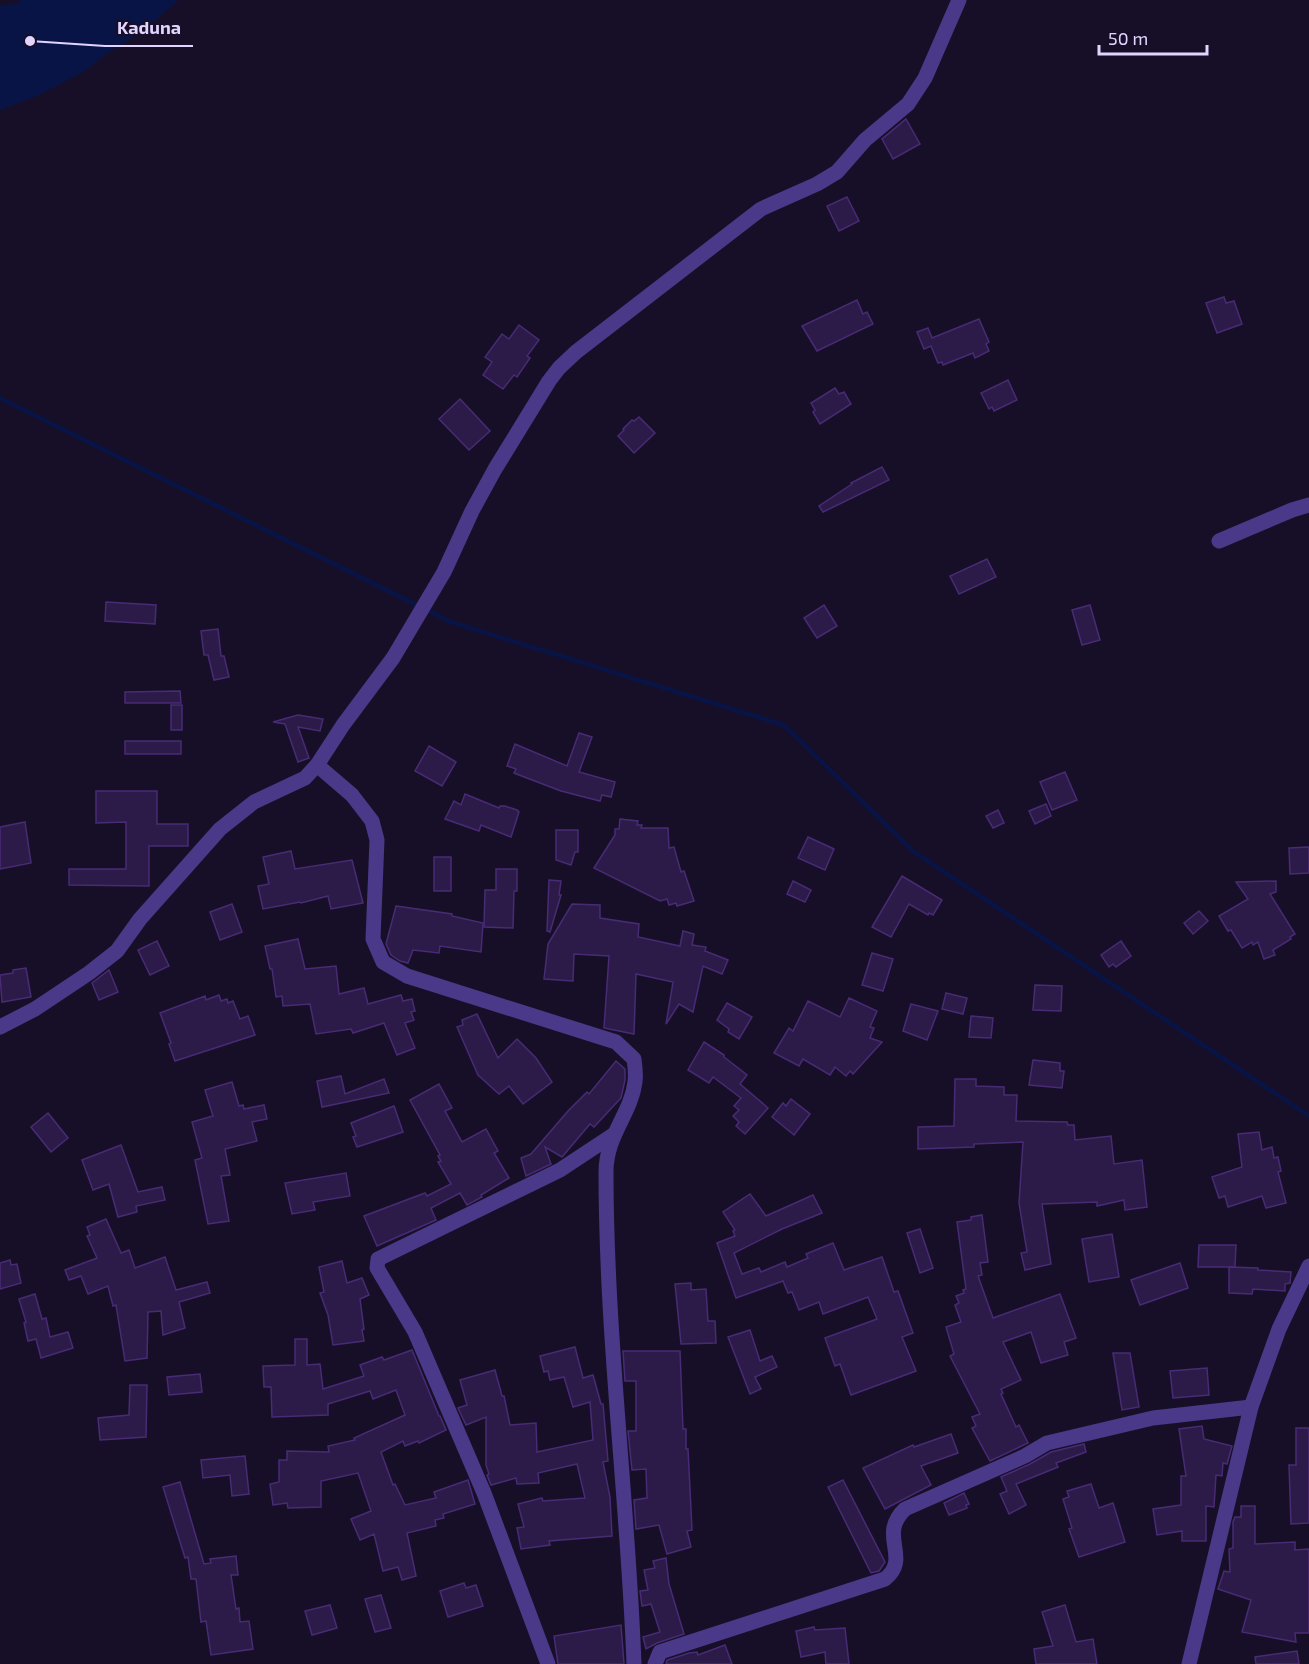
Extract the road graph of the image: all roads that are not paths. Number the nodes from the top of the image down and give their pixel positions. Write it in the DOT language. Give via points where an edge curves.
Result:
graph roads {
  1 [pos="959,0"];
  2 [pos="1309,506"];
  3 [pos="1219,541"];
  4 [pos="317,765"];
  5 [pos="0,1027"];
  6 [pos="613,1135"];
  7 [pos="1309,1266"];
  8 [pos="1251,1407"];
  9 [pos="548,1664"];
  10 [pos="634,1664"];
  11 [pos="655,1664"];
  12 [pos="1189,1664"];
  1 -- 4 [label="street" via="925,78 908,104 865,140 837,172 761,209 559,368 495,469 444,572 393,658"];
  2 -- 3 [label="street"];
  4 -- 5 [label="street" via="305,778 255,802 220,829 140,919 117,951 35,1009"];
  4 -- 6 [label="street" via="352,795 372,821 377,840 374,939 383,962 407,976 616,1042 634,1059 636,1082"];
  6 -- 9 [label="street" via="560,1170 378,1259 377,1268 415,1332 484,1492"];
  6 -- 10 [label="street" via="606,1170 613,1366"];
  7 -- 8 [label="street" via="1279,1329"];
  8 -- 11 [label="street" via="1153,1418 1047,1443 905,1509 892,1527 896,1561 885,1579 660,1652"];
  8 -- 12 [label="street"];
}
